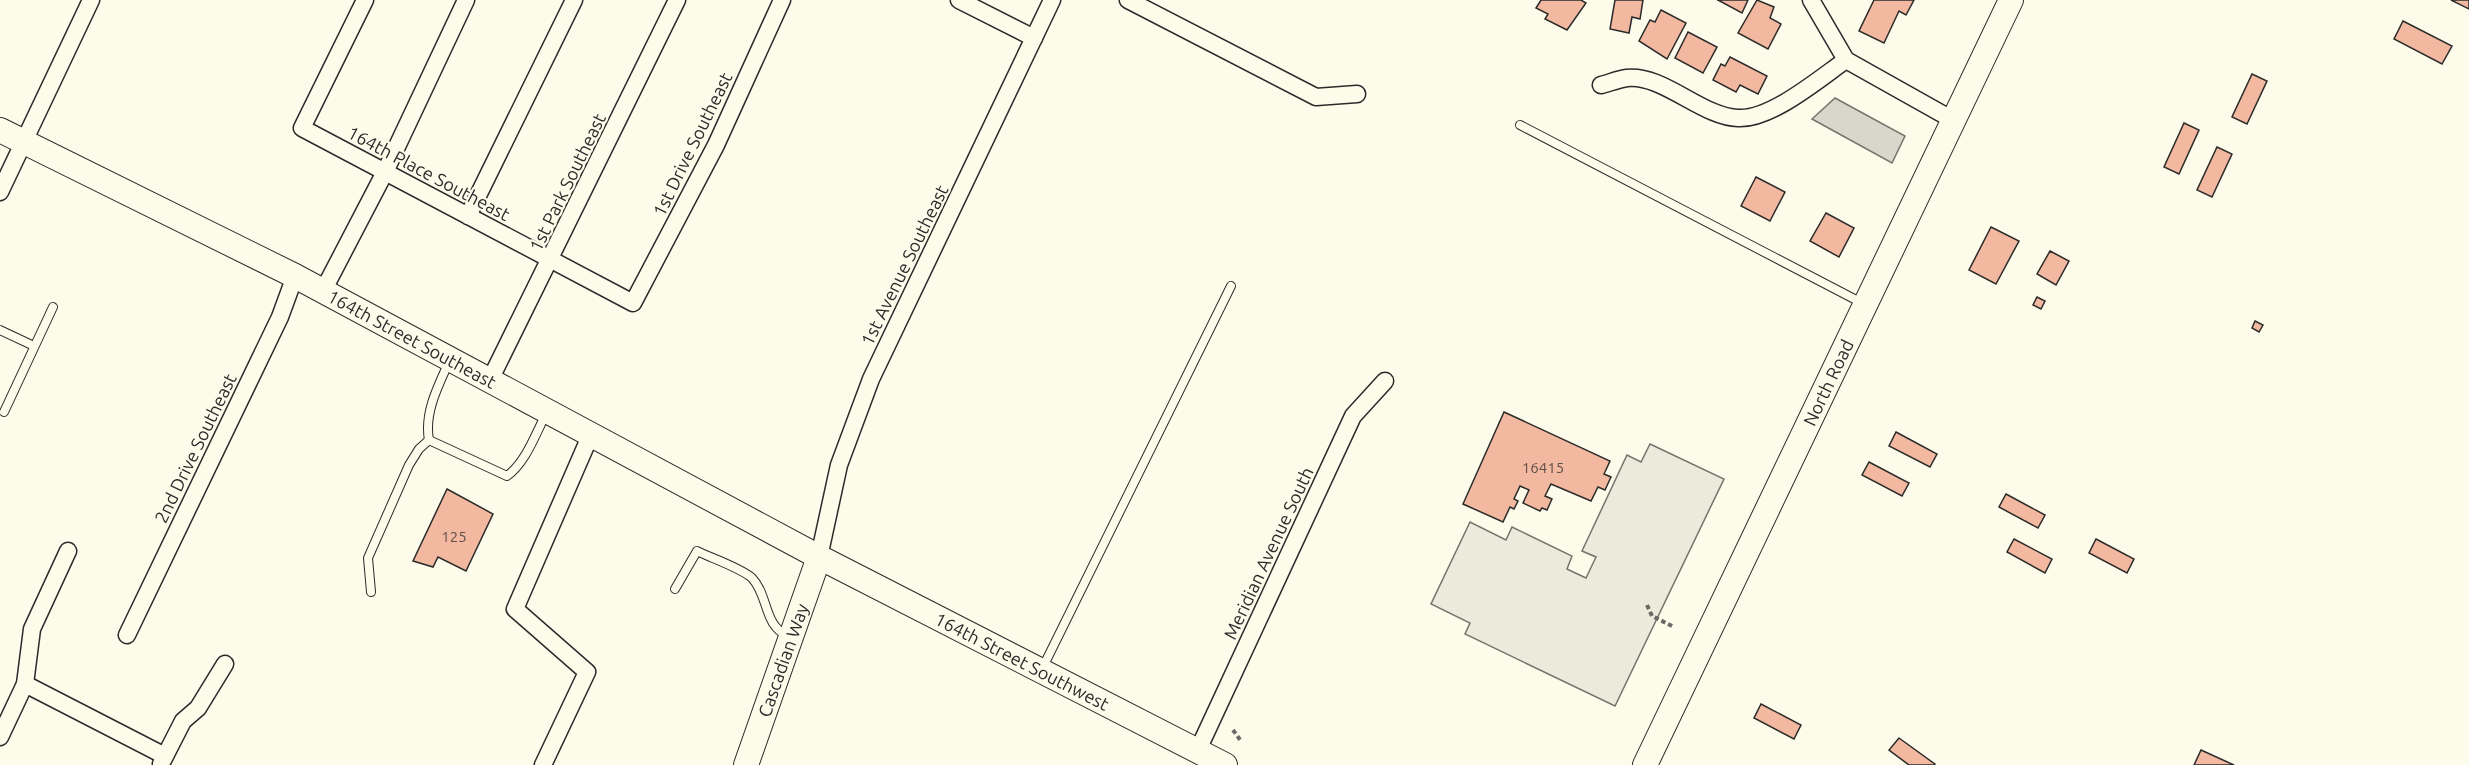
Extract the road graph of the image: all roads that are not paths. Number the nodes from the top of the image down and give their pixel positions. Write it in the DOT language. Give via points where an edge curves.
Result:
graph roads {
  1 [pos="91,0"];
  2 [pos="365,0"];
  3 [pos="466,0"];
  4 [pos="574,0"];
  5 [pos="676,0"];
  6 [pos="782,0"];
  7 [pos="959,0"];
  8 [pos="1053,0"];
  9 [pos="1128,0"];
  10 [pos="1811,0"];
  11 [pos="2011,0"];
  12 [pos="1034,38"];
  13 [pos="1846,60"];
  14 [pos="1601,86"];
  15 [pos="1357,94"];
  16 [pos="1953,120"];
  17 [pos="1520,125"];
  18 [pos="0,130"];
  19 [pos="25,141"];
  20 [pos="385,172"];
  21 [pos="0,192"];
  22 [pos="468,216"];
  23 [pos="550,260"];
  24 [pos="295,276"];
  25 [pos="1231,286"];
  26 [pos="322,291"];
  27 [pos="633,303"];
  28 [pos="1865,304"];
  29 [pos="53,307"];
  30 [pos="0,330"];
  31 [pos="34,346"];
  32 [pos="451,359"];
  33 [pos="490,380"];
  34 [pos="1384,381"];
  35 [pos="548,410"];
  36 [pos="4,412"];
  37 [pos="591,434"];
  38 [pos="429,440"];
  39 [pos="68,551"];
  40 [pos="819,557"];
  41 [pos="675,589"];
  42 [pos="371,592"];
  43 [pos="127,635"];
  44 [pos="791,637"];
  45 [pos="225,664"];
  46 [pos="1042,670"];
  47 [pos="25,684"];
  48 [pos="0,737"];
  49 [pos="1198,750"];
  50 [pos="163,761"];
  51 [pos="543,765"];
  52 [pos="746,765"];
  53 [pos="1225,765"];
  54 [pos="1645,765"];
  1 -- 19 [label="street"];
  2 -- 20 [label="street, 164th Place Southeast" via="302,128"];
  3 -- 20 [label="street"];
  4 -- 22 [label="street"];
  5 -- 23 [label="street, 1st Park Southeast"];
  6 -- 27 [label="street, 1st Drive Southeast" via="716,146"];
  7 -- 12 [label="street"];
  8 -- 12 [label="street, 1st Avenue Southeast"];
  9 -- 15 [label="street" via="1316,97"];
  10 -- 13 [label="street"];
  11 -- 16 [label="main road, North Road"];
  12 -- 40 [label="street, 1st Avenue Southeast" via="871,379 840,465"];
  13 -- 14 [label="street" via="1791,98 1759,115 1739,118 1721,115 1651,82 1628,77"];
  13 -- 16 [label="street"];
  16 -- 28 [label="main road, North Road"];
  17 -- 28 [label="lane"];
  18 -- 19 [label="main road, 164th Street Southeast"];
  19 -- 21 [label="street"];
  19 -- 24 [label="main road, 164th Street Southeast"];
  20 -- 22 [label="street, 164th Place Southeast"];
  20 -- 26 [label="street"];
  22 -- 23 [label="street, 164th Place Southeast"];
  23 -- 27 [label="street, 164th Place Southeast"];
  23 -- 33 [label="street, 1st Park Southeast"];
  24 -- 26 [label="main road, 164th Street Southeast"];
  24 -- 43 [label="street, 2nd Drive Southeast" via="280,317"];
  25 -- 46 [label="lane"];
  26 -- 32 [label="main road, 164th Street Southeast"];
  28 -- 54 [label="main road, North Road"];
  29 -- 31 [label="lane"];
  30 -- 31 [label="lane"];
  31 -- 36 [label="lane"];
  32 -- 33 [label="main road, 164th Street Southeast"];
  32 -- 38 [label="lane" via="433,396"];
  33 -- 35 [label="main road, 164th Street Southeast"];
  34 -- 49 [label="street, Meridian Avenue South" via="1353,416"];
  35 -- 37 [label="main road, 164th Street Southeast"];
  35 -- 38 [label="lane" via="530,446 507,476"];
  37 -- 40 [label="main road, 164th Street Southeast"];
  37 -- 51 [label="street" via="515,609 587,672"];
  38 -- 42 [label="lane" via="409,465 368,558"];
  39 -- 47 [label="street" via="32,629"];
  40 -- 44 [label="main road, Cascadian Way"];
  40 -- 46 [label="main road, 164th Street Southwest"];
  41 -- 44 [label="lane" via="697,551 751,577 761,592 769,618 780,632"];
  44 -- 52 [label="main road, Cascadian Way"];
  45 -- 50 [label="street" via="198,708 183,721"];
  46 -- 49 [label="main road, 164th Street Southwest"];
  47 -- 48 [label="street"];
  47 -- 50 [label="street"];
  49 -- 53 [label="main road, 164th Street Southwest"];
}
